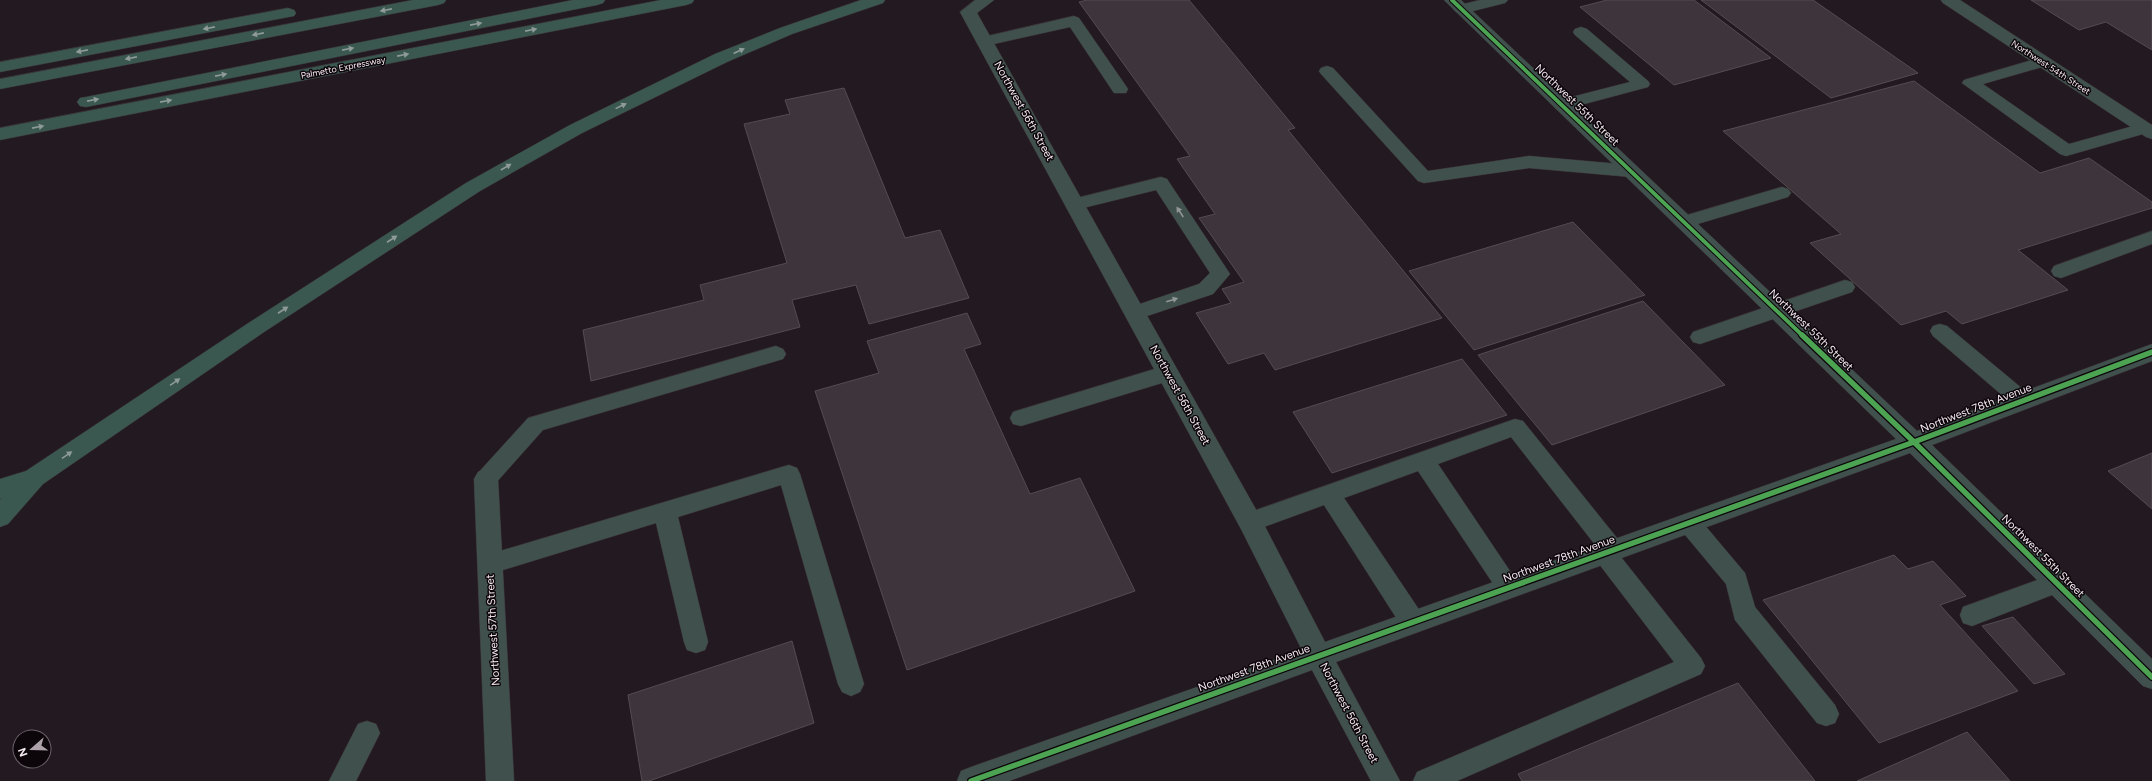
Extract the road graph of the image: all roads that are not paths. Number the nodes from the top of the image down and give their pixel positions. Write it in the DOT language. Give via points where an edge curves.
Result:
graph roads {
  1 [pos="358,0"];
  2 [pos="438,0"];
  3 [pos="597,0"];
  4 [pos="686,0"];
  5 [pos="877,0"];
  6 [pos="1500,0"];
  7 [pos="1949,0"];
  8 [pos="1457,4"];
  9 [pos="977,6"];
  10 [pos="1582,32"];
  11 [pos="985,40"];
  12 [pos="2043,62"];
  13 [pos="0,66"];
  14 [pos="1327,71"];
  15 [pos="0,84"];
  16 [pos="1120,89"];
  17 [pos="1562,105"];
  18 [pos="0,118"];
  19 [pos="2148,131"];
  20 [pos="0,134"];
  21 [pos="1631,171"];
  22 [pos="1782,193"];
  23 [pos="1075,204"];
  24 [pos="1684,222"];
  25 [pos="2152,237"];
  26 [pos="2060,272"];
  27 [pos="1845,287"];
  28 [pos="1775,310"];
  29 [pos="1135,313"];
  30 [pos="1940,331"];
  31 [pos="1700,337"];
  32 [pos="2152,352"];
  33 [pos="776,354"];
  34 [pos="1168,373"];
  35 [pos="2023,401"];
  36 [pos="1021,418"];
  37 [pos="1914,442"];
  38 [pos="1423,460"];
  39 [pos="35,477"];
  40 [pos="486,479"];
  41 [pos="0,489"];
  42 [pos="1329,494"];
  43 [pos="665,512"];
  44 [pos="0,517"];
  45 [pos="1250,522"];
  46 [pos="1689,523"];
  47 [pos="1608,552"];
  48 [pos="490,564"];
  49 [pos="2057,583"];
  50 [pos="1508,587"];
  51 [pos="1972,615"];
  52 [pos="1413,622"];
  53 [pos="696,642"];
  54 [pos="1318,655"];
  55 [pos="2152,677"];
  56 [pos="851,684"];
  57 [pos="1826,714"];
  58 [pos="367,733"];
  59 [pos="342,781"];
  60 [pos="500,781"];
  61 [pos="971,781"];
  62 [pos="1386,781"];
  63 [pos="1426,781"];
  1 -- 13 [label="highway, one-way"];
  2 -- 15 [label="highway, one-way"];
  18 -- 3 [label="highway, one-way"];
  20 -- 4 [label="highway, Palmetto Expressway, one-way"];
  39 -- 5 [label="highway, one-way" via="384,244 545,145 727,56 786,31"];
  6 -- 8 [label="lane"];
  7 -- 12 [label="street, Northwest 54th Street"];
  8 -- 17 [label="street, Northwest 55th Street"];
  9 -- 11 [label="street, Northwest 56th Street"];
  10 -- 17 [label="lane" via="1642,84"];
  11 -- 16 [label="lane" via="1074,21"];
  11 -- 23 [label="street, Northwest 56th Street"];
  12 -- 19 [label="street, Northwest 54th Street"];
  12 -- 19 [label="lane" via="1970,83 2066,150"];
  14 -- 21 [label="lane" via="1424,177 1528,162"];
  17 -- 21 [label="street, Northwest 55th Street"];
  21 -- 24 [label="street, Northwest 55th Street"];
  22 -- 24 [label="lane"];
  23 -- 29 [label="street, Northwest 56th Street"];
  29 -- 23 [label="lane, one-way" via="1206,289 1220,274 1161,183"];
  24 -- 28 [label="street, Northwest 55th Street"];
  25 -- 26 [label="lane"];
  27 -- 28 [label="lane"];
  28 -- 31 [label="lane"];
  28 -- 37 [label="street, Northwest 55th Street"];
  29 -- 34 [label="street, Northwest 56th Street"];
  30 -- 35 [label="lane"];
  32 -- 35 [label="street, Northwest 78th Avenue"];
  33 -- 40 [label="lane" via="536,424"];
  34 -- 36 [label="lane"];
  34 -- 45 [label="street, Northwest 56th Street"];
  35 -- 37 [label="street, Northwest 78th Avenue"];
  37 -- 46 [label="street, Northwest 78th Avenue"];
  37 -- 49 [label="street, Northwest 55th Street"];
  38 -- 42 [label="lane"];
  38 -- 47 [label="lane" via="1515,427"];
  38 -- 50 [label="lane"];
  39 -- 41 [label="highway"];
  39 -- 44 [label="highway"];
  40 -- 48 [label="street, Northwest 57th Street"];
  42 -- 45 [label="lane"];
  42 -- 52 [label="lane"];
  43 -- 48 [label="lane"];
  43 -- 53 [label="lane"];
  43 -- 56 [label="lane" via="789,474"];
  45 -- 54 [label="street, Northwest 56th Street"];
  46 -- 47 [label="street, Northwest 78th Avenue"];
  46 -- 57 [label="lane" via="1737,580 1744,612"];
  47 -- 50 [label="street, Northwest 78th Avenue"];
  47 -- 63 [label="lane" via="1692,666"];
  48 -- 60 [label="street, Northwest 57th Street"];
  49 -- 51 [label="lane"];
  49 -- 55 [label="street, Northwest 55th Street"];
  50 -- 52 [label="street, Northwest 78th Avenue"];
  52 -- 54 [label="street, Northwest 78th Avenue"];
  54 -- 61 [label="street, Northwest 78th Avenue"];
  54 -- 62 [label="street, Northwest 56th Street"];
  58 -- 59 [label="lane"];
}
